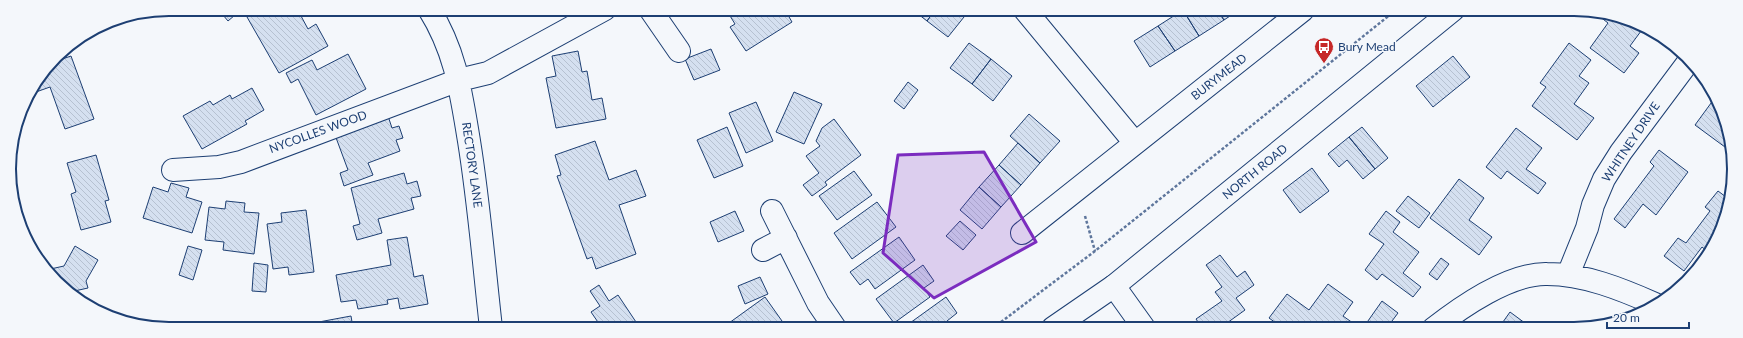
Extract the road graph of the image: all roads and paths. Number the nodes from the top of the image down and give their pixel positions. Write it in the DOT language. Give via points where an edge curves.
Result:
graph roads {
  1 [pos="433,16"];
  2 [pos="592,16"];
  3 [pos="654,16"];
  4 [pos="1030,16"];
  5 [pos="1295,16"];
  6 [pos="1389,16"];
  7 [pos="1446,16"];
  8 [pos="679,51"];
  9 [pos="1686,65"];
  10 [pos="459,80"];
  11 [pos="1135,143"];
  12 [pos="174,170"];
  13 [pos="1077,189"];
  14 [pos="772,211"];
  15 [pos="1022,233"];
  16 [pos="786,238"];
  17 [pos="763,250"];
  18 [pos="1095,251"];
  19 [pos="1568,275"];
  20 [pos="1114,286"];
  21 [pos="1650,302"];
  22 [pos="490,322"];
  23 [pos="831,322"];
  24 [pos="1001,322"];
  25 [pos="1062,322"];
  26 [pos="1140,322"];
  27 [pos="1442,322"];
  1 -- 10 [label="street, RECTORY LANE" via="443,34"];
  2 -- 10 [label="street, NYCOLLES WOOD" via="488,73"];
  3 -- 8 [label="street"];
  4 -- 11 [label="street"];
  5 -- 11 [label="street, BURYMEAD"];
  6 -- 18 [label="path"];
  7 -- 20 [label="street, NORTH ROAD"];
  9 -- 19 [label="street, WHITNEY DRIVE" via="1604,179"];
  10 -- 12 [label="street, NYCOLLES WOOD" via="241,162 219,167"];
  10 -- 22 [label="street, RECTORY LANE" via="474,168"];
  11 -- 13 [label="street, BURYMEAD"];
  13 -- 15 [label="street, BURYMEAD"];
  13 -- 18 [label="path"];
  14 -- 16 [label="street"];
  16 -- 17 [label="street"];
  16 -- 23 [label="street" via="818,303"];
  18 -- 24 [label="path"];
  19 -- 21 [label="street" via="1619,289"];
  19 -- 27 [label="street" via="1545,274 1520,279 1474,300"];
  20 -- 25 [label="street, NORTH ROAD"];
  20 -- 26 [label="street"];
}
